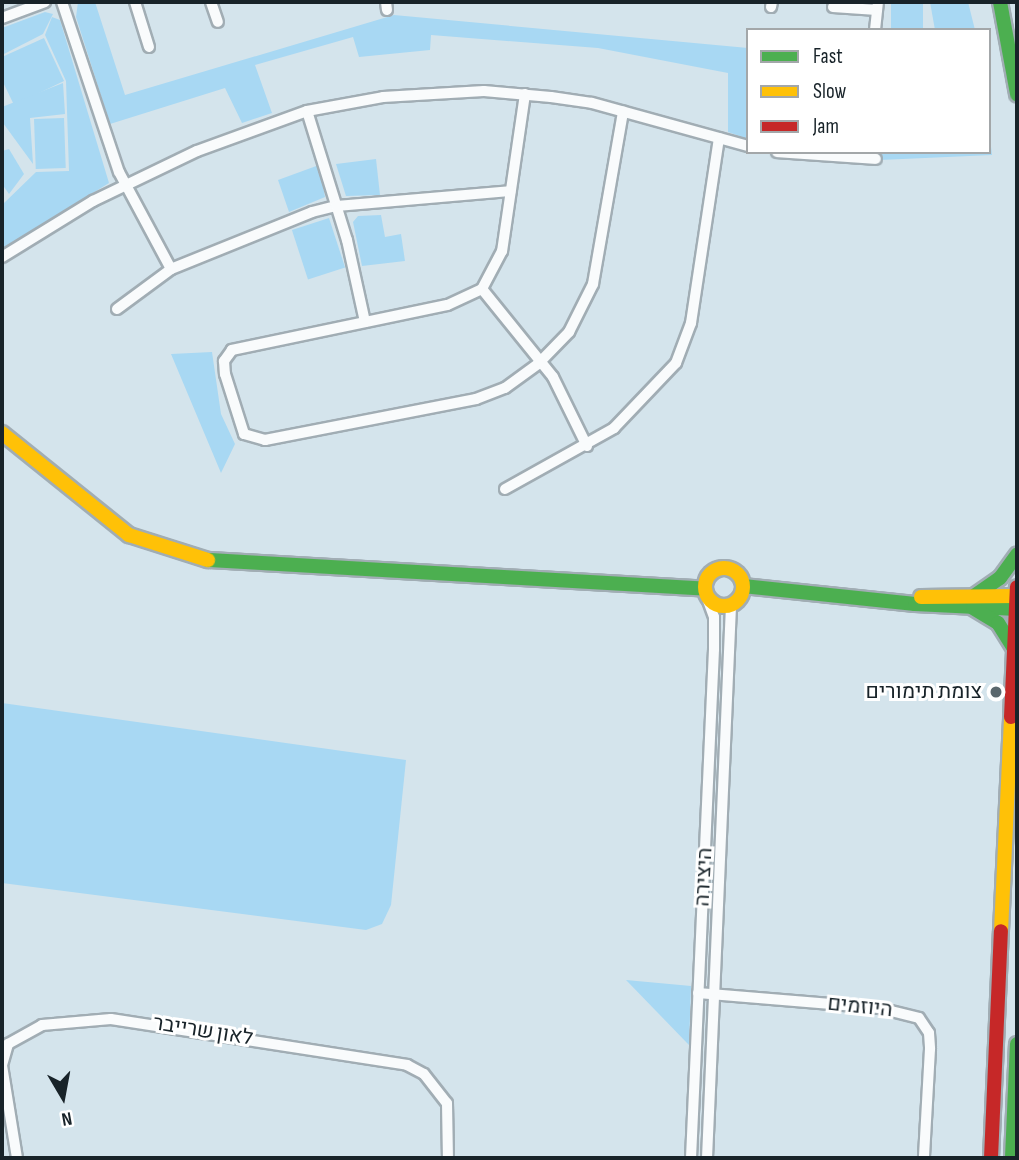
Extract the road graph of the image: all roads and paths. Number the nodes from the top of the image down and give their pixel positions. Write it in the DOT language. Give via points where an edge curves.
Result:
graph roads {
  1 [pos="45,2"];
  2 [pos="62,2"];
  3 [pos="135,2"];
  4 [pos="212,2"];
  5 [pos="1000,2"];
  6 [pos="877,6"];
  7 [pos="834,7"];
  8 [pos="2,18"];
  9 [pos="218,22"];
  10 [pos="875,28"];
  11 [pos="149,47"];
  12 [pos="525,94"];
  13 [pos="1017,94"];
  14 [pos="307,111"];
  15 [pos="623,111"];
  16 [pos="719,138"];
  17 [pos="746,145"];
  18 [pos="814,154"];
  19 [pos="869,157"];
  20 [pos="125,185"];
  21 [pos="510,191"];
  22 [pos="336,206"];
  23 [pos="2,257"];
  24 [pos="170,269"];
  25 [pos="482,289"];
  26 [pos="117,309"];
  27 [pos="365,322"];
  28 [pos="540,361"];
  29 [pos="2,433"];
  30 [pos="587,446"];
  31 [pos="505,489"];
  32 [pos="1017,555"];
  33 [pos="743,586"];
  34 [pos="1017,587"];
  35 [pos="706,588"];
  36 [pos="973,602"];
  37 [pos="1017,602"];
  38 [pos="731,606"];
  39 [pos="1014,654"];
  40 [pos="698,993"];
  41 [pos="715,995"];
  42 [pos="1017,1044"];
  43 [pos="17,1158"];
  44 [pos="449,1158"];
  45 [pos="691,1158"];
  46 [pos="707,1158"];
  47 [pos="924,1158"];
  48 [pos="991,1158"];
  49 [pos="1012,1158"];
  1 -- 8 [label="street"];
  2 -- 20 [label="street"];
  3 -- 11 [label="street"];
  4 -- 9 [label="street"];
  5 -- 13 [label="main road"];
  6 -- 7 [label="street"];
  6 -- 10 [label="street"];
  12 -- 14 [label="street" via="407,95"];
  12 -- 15 [label="street"];
  12 -- 21 [label="street"];
  14 -- 20 [label="street" via="197,151"];
  14 -- 22 [label="street"];
  15 -- 16 [label="street"];
  15 -- 28 [label="street" via="593,284 574,325"];
  16 -- 17 [label="street"];
  16 -- 30 [label="street" via="683,349 630,414"];
  18 -- 19 [label="street"];
  20 -- 23 [label="street"];
  20 -- 24 [label="street"];
  21 -- 22 [label="street"];
  21 -- 25 [label="street" via="502,251"];
  22 -- 24 [label="street"];
  22 -- 27 [label="street"];
  24 -- 26 [label="street"];
  25 -- 27 [label="street" via="447,305"];
  25 -- 28 [label="street"];
  27 -- 28 [label="street" via="226,354 227,386 244,434 265,440 476,399 505,388"];
  28 -- 30 [label="street"];
  29 -- 35 [label="main road" via="129,535 213,562"];
  30 -- 31 [label="street"];
  32 -- 36 [label="main road"];
  33 -- 35 [label="main road" via="738,574 728,568 716,570"];
  33 -- 36 [label="main road"];
  33 -- 38 [label="main road" via="740,598"];
  34 -- 37 [label="main road"];
  35 -- 38 [label="main road" via="718,606"];
  35 -- 40 [label="street, היצירה" via="714,617 714,649"];
  36 -- 37 [label="main road"];
  36 -- 39 [label="main road" via="1002,627"];
  37 -- 39 [label="main road"];
  38 -- 41 [label="street, היצירה"];
  39 -- 48 [label="main road"];
  40 -- 41 [label="street, היוזמים"];
  40 -- 45 [label="street, היצירה"];
  41 -- 46 [label="street, היצירה"];
  41 -- 47 [label="street, היוזמים" via="879,1008 919,1018 929,1033 930,1049"];
  42 -- 49 [label="main road"];
  43 -- 44 [label="street, לאון שרייבר" via="2,1065 8,1044 42,1025 111,1018 407,1065 424,1074 447,1103"];
}
